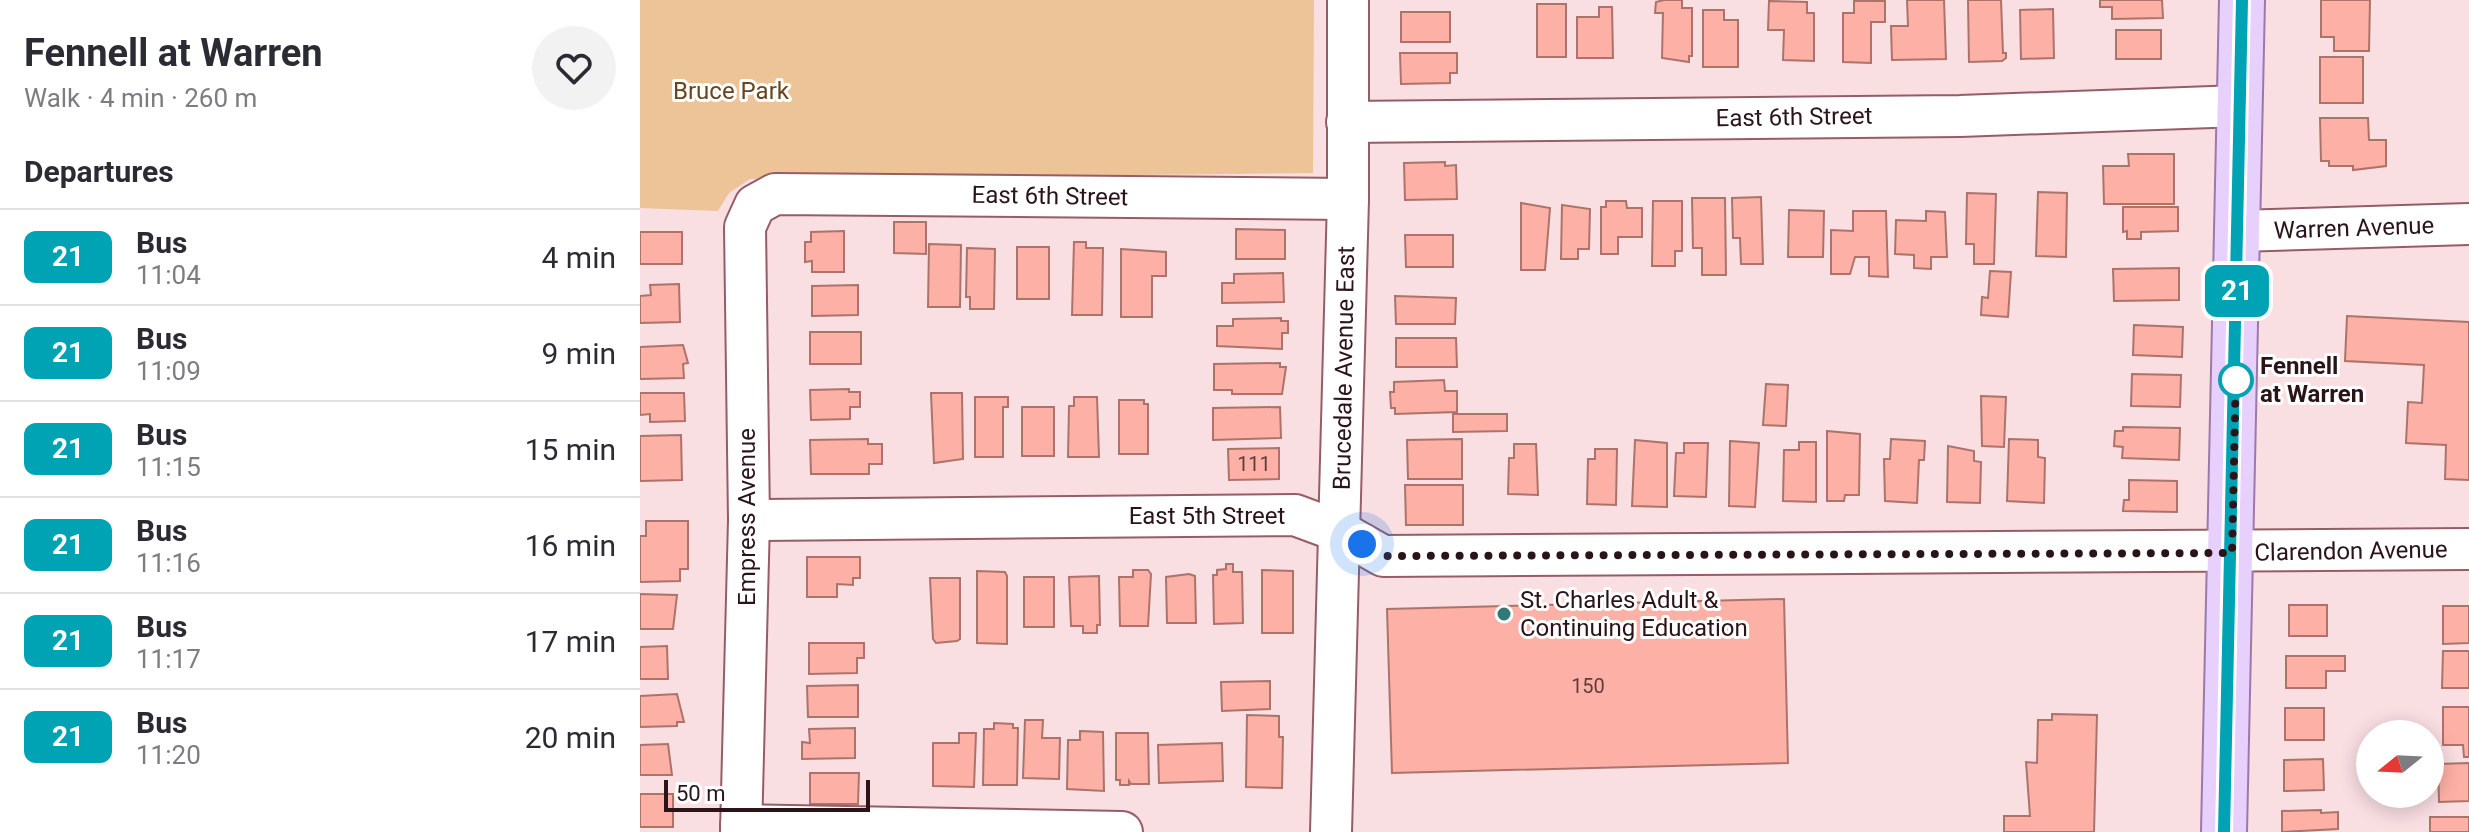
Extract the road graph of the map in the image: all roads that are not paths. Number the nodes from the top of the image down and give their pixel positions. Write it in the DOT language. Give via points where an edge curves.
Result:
graph roads {
  1 [pos="1348,0"];
  2 [pos="2242,0"];
  3 [pos="2240,106"];
  4 [pos="1347,122"];
  5 [pos="1348,199"];
  6 [pos="755,205"];
  7 [pos="2469,224"];
  8 [pos="2238,231"];
  9 [pos="749,520"];
  10 [pos="1341,532"];
  11 [pos="2469,549"];
  12 [pos="2232,553"];
  13 [pos="741,828"];
  14 [pos="1122,832"];
  15 [pos="1331,832"];
  16 [pos="2224,832"];
  1 -- 4 [label="street, Brucedale Avenue East"];
  2 -- 3 [label="main road"];
  3 -- 4 [label="street, East 6th Street" via="1960,116"];
  3 -- 8 [label="main road"];
  4 -- 5 [label="street, Brucedale Avenue East"];
  5 -- 6 [label="street, East 6th Street" via="775,194"];
  5 -- 10 [label="street, Brucedale Avenue East"];
  6 -- 9 [label="street, Empress Avenue" via="745,227"];
  7 -- 8 [label="street, Warren Avenue"];
  8 -- 12 [label="main road"];
  9 -- 10 [label="street, East 5th Street" via="1295,515"];
  9 -- 13 [label="street, Empress Avenue"];
  10 -- 12 [label="street, East 5th Street" via="1383,556"];
  10 -- 15 [label="street, Brucedale Avenue East"];
  11 -- 12 [label="street, Clarendon Avenue"];
  12 -- 16 [label="main road"];
  13 -- 14 [label="street"];
}
